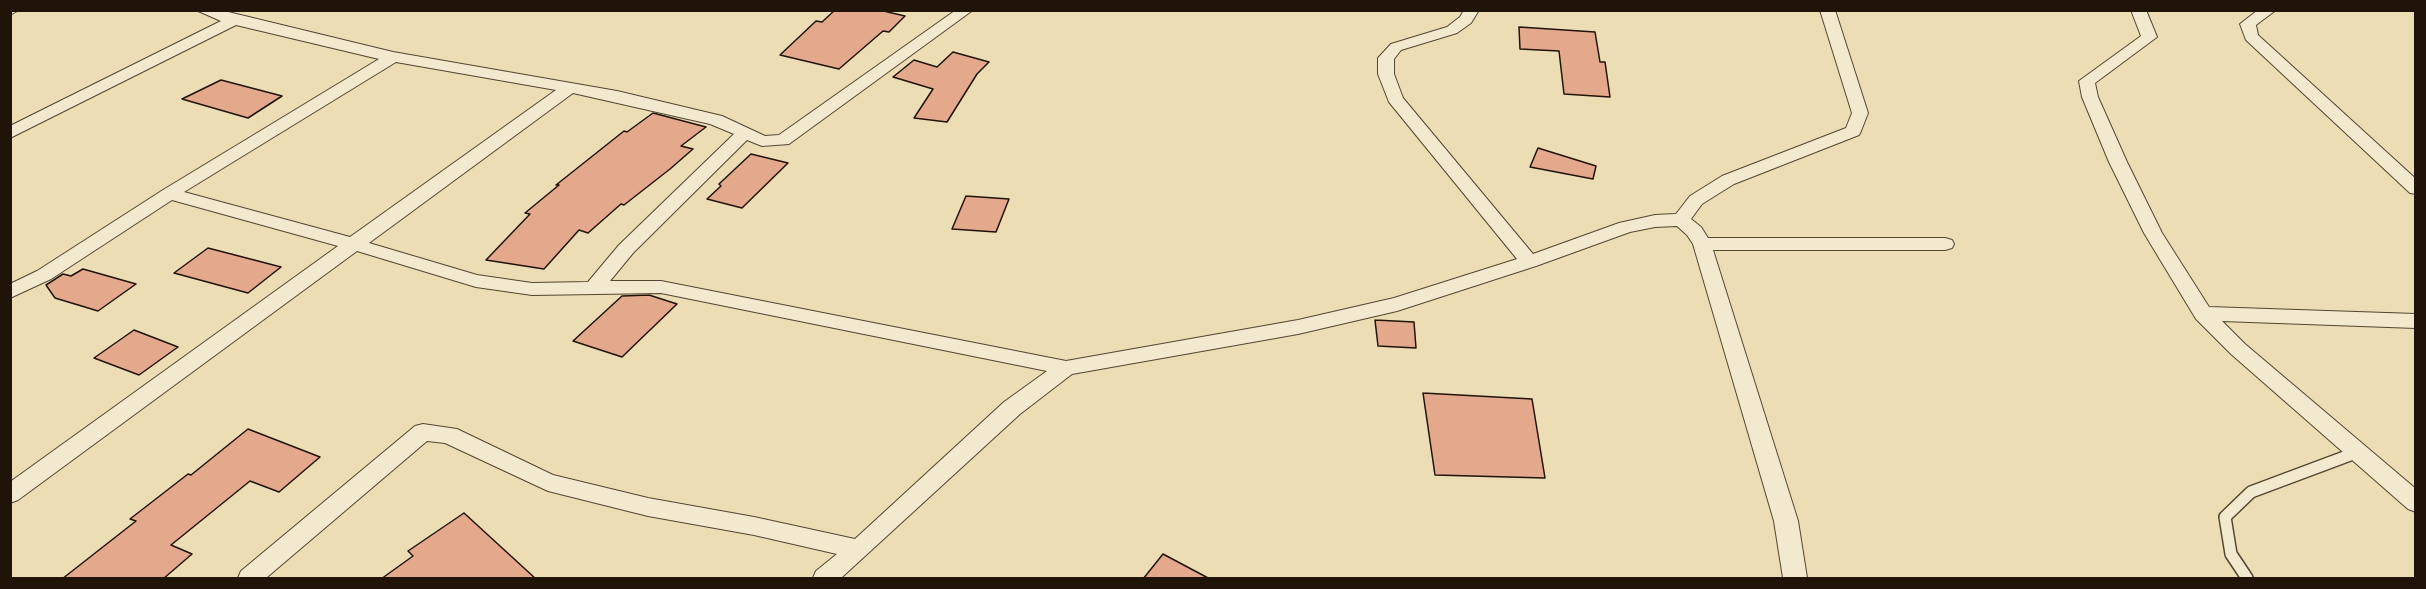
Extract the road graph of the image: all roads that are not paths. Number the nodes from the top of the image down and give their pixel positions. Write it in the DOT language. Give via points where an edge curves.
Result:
graph roads {
  1 [pos="202,10"];
  2 [pos="966,10"];
  3 [pos="1472,10"];
  4 [pos="1827,10"];
  5 [pos="2138,10"];
  6 [pos="2269,10"];
  7 [pos="234,20"];
  8 [pos="393,57"];
  9 [pos="570,88"];
  10 [pos="744,133"];
  11 [pos="10,134"];
  12 [pos="2415,189"];
  13 [pos="169,194"];
  14 [pos="1681,220"];
  15 [pos="1702,244"];
  16 [pos="1945,244"];
  17 [pos="356,245"];
  18 [pos="1528,262"];
  19 [pos="593,289"];
  20 [pos="10,292"];
  21 [pos="2204,314"];
  22 [pos="2415,321"];
  23 [pos="1066,368"];
  24 [pos="2358,452"];
  25 [pos="10,494"];
  26 [pos="2415,503"];
  27 [pos="860,550"];
  28 [pos="250,579"];
  29 [pos="825,579"];
  30 [pos="1795,579"];
  31 [pos="2247,579"];
  1 -- 7 [label="street"];
  2 -- 10 [label="street" via="783,140 762,141"];
  3 -- 18 [label="street" via="1452,30 1396,47 1386,58 1386,74 1395,99"];
  4 -- 14 [label="street" via="1860,113 1853,131 1728,180 1696,200"];
  5 -- 21 [label="street" via="2149,37 2087,81 2090,97 2153,234"];
  6 -- 12 [label="street" via="2248,24 2250,37"];
  7 -- 8 [label="street"];
  7 -- 11 [label="street"];
  8 -- 9 [label="street"];
  8 -- 13 [label="street"];
  9 -- 10 [label="street" via="716,120"];
  9 -- 17 [label="street"];
  10 -- 19 [label="street" via="626,249"];
  13 -- 17 [label="street"];
  13 -- 20 [label="street" via="44,275"];
  14 -- 15 [label="street"];
  14 -- 18 [label="street" via="1626,227"];
  15 -- 16 [label="street"];
  15 -- 30 [label="street" via="1786,521"];
  17 -- 19 [label="street" via="476,281 532,289"];
  17 -- 25 [label="street"];
  18 -- 23 [label="street" via="1397,304 1298,327"];
  19 -- 23 [label="street" via="661,287"];
  21 -- 22 [label="street"];
  21 -- 24 [label="street" via="2238,349"];
  23 -- 27 [label="street" via="1012,408"];
  24 -- 26 [label="street"];
  24 -- 31 [label="lane" via="2252,492 2225,517 2232,554"];
  27 -- 28 [label="street" via="648,507 548,482 449,435 423,432"];
  27 -- 29 [label="street"];
}
